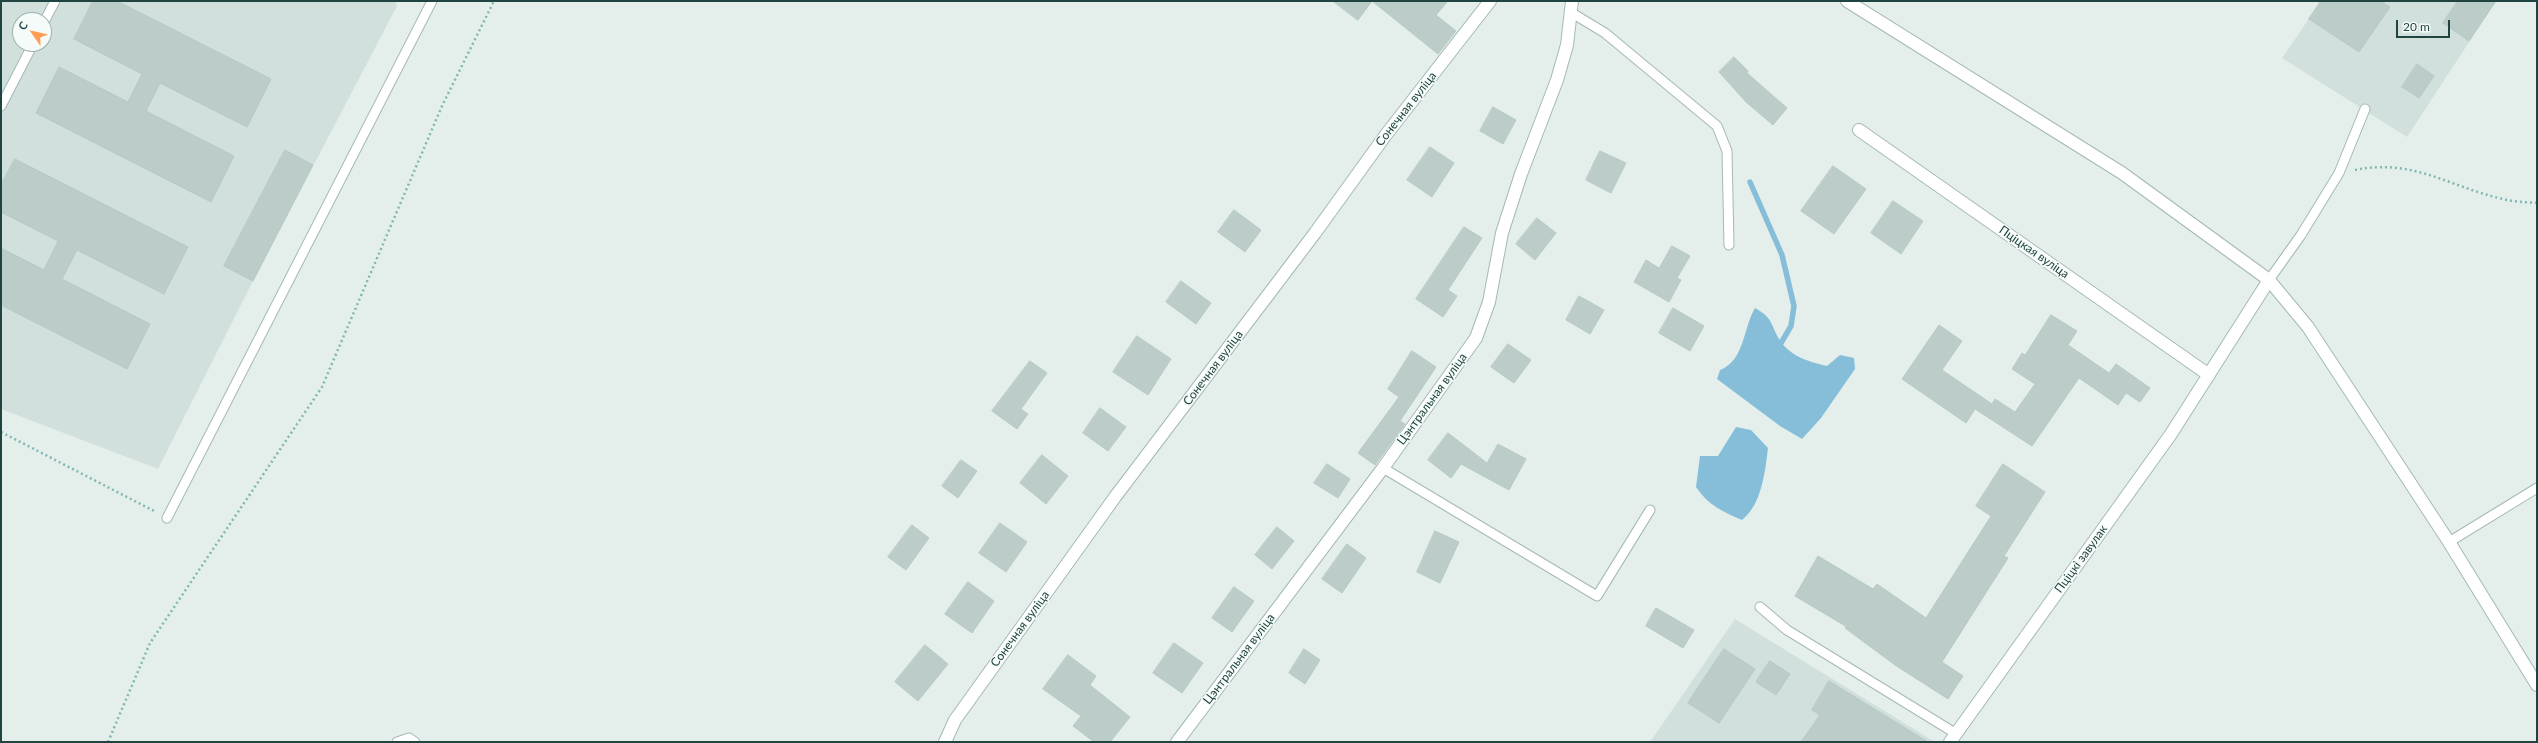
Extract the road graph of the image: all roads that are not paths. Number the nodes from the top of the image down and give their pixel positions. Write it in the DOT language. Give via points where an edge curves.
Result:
graph roads {
  1 [pos="55,1"];
  2 [pos="432,1"];
  3 [pos="1490,1"];
  4 [pos="1847,1"];
  5 [pos="1572,7"];
  6 [pos="49,12"];
  7 [pos="29,52"];
  8 [pos="1,106"];
  9 [pos="2365,109"];
  10 [pos="1859,130"];
  11 [pos="1728,245"];
  12 [pos="2269,280"];
  13 [pos="2209,375"];
  14 [pos="1383,468"];
  15 [pos="2537,488"];
  16 [pos="1650,510"];
  17 [pos="167,518"];
  18 [pos="2449,542"];
  19 [pos="1760,607"];
  20 [pos="2537,685"];
  21 [pos="1953,737"];
  22 [pos="397,742"];
  23 [pos="415,742"];
  24 [pos="945,742"];
  25 [pos="1177,742"];
  1 -- 6 [label="lane"];
  2 -- 17 [label="lane"];
  3 -- 24 [label="street, Сонечная вуліца" via="1385,136 1115,497 960,714"];
  4 -- 12 [label="street" via="2122,174"];
  5 -- 11 [label="lane" via="1717,126 1727,151"];
  5 -- 14 [label="street, Цэнтральная вуліца" via="1567,45 1557,80 1521,174 1502,233 1489,302 1476,338"];
  7 -- 8 [label="lane"];
  9 -- 12 [label="lane" via="2338,173 2301,235"];
  10 -- 13 [label="street, Пціцкая вуліца"];
  12 -- 13 [label="street, Пціцкі завулак"];
  12 -- 18 [label="street" via="2308,327"];
  13 -- 21 [label="street, Пціцкі завулак" via="2171,434"];
  14 -- 16 [label="lane" via="1597,596"];
  14 -- 25 [label="street, Цэнтральная вуліца"];
  15 -- 18 [label="lane"];
  18 -- 20 [label="street"];
  19 -- 21 [label="lane" via="1787,630 1943,727"];
  22 -- 23 [label="lane" via="409,738"];
}
